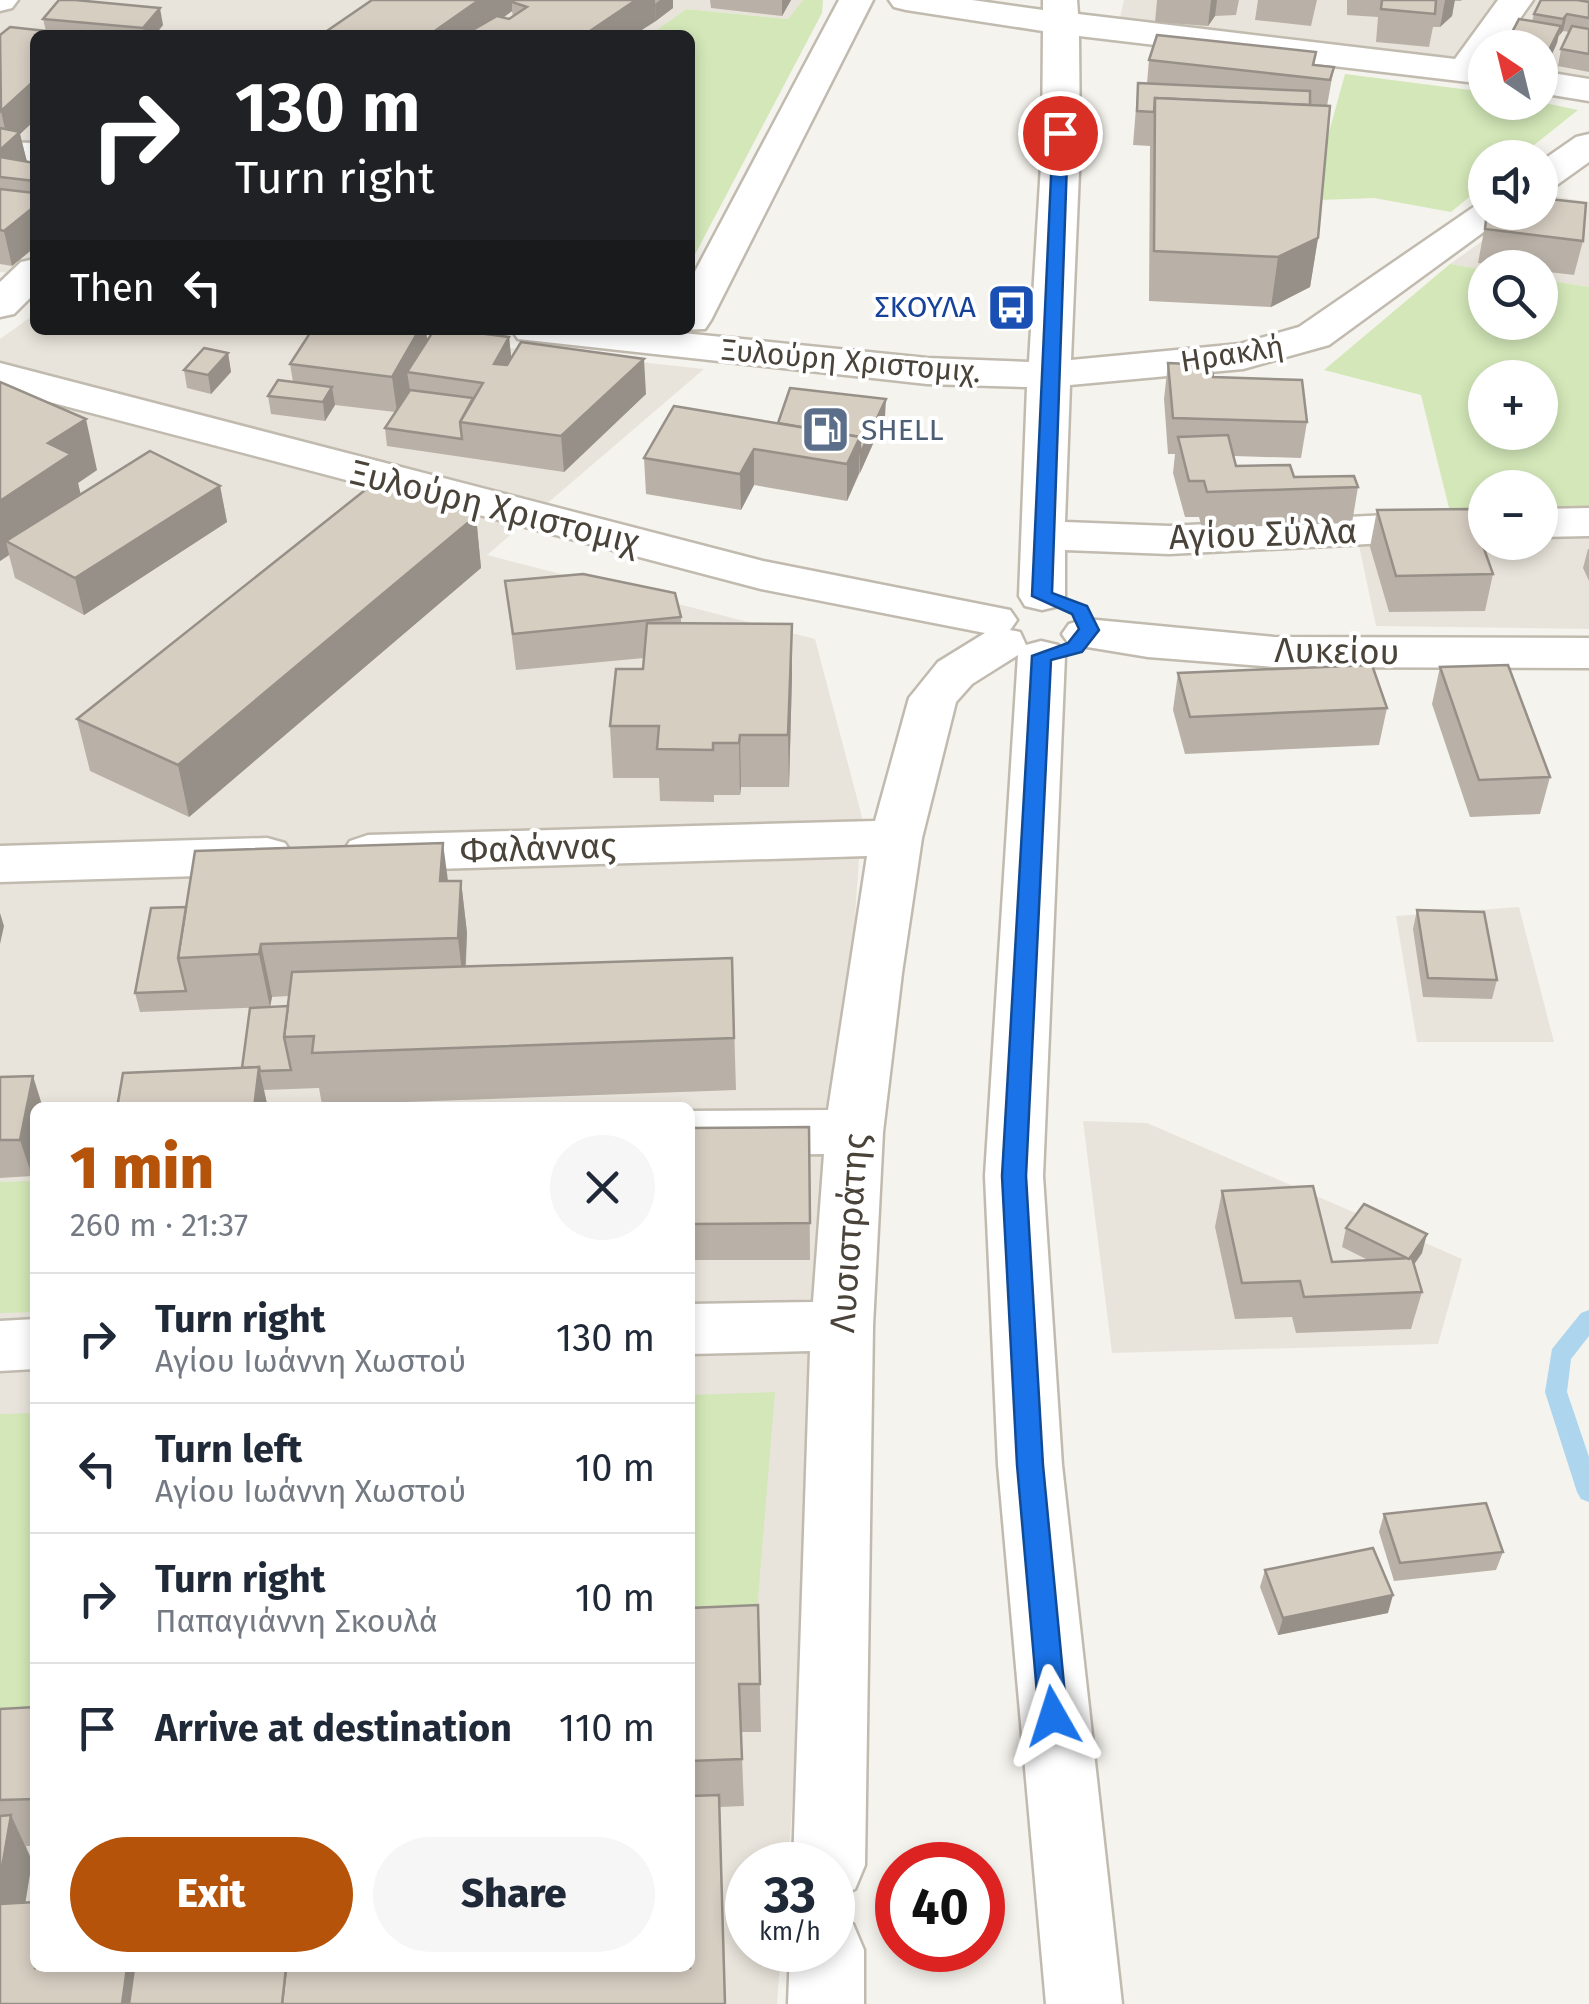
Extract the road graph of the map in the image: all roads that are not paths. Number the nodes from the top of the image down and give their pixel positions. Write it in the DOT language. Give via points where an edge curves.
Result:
graph roads {
  1 [pos="856,0"];
  2 [pos="906,0"];
  3 [pos="1516,0"];
  4 [pos="1060,12"];
  5 [pos="1499,30"];
  6 [pos="1468,71"];
  7 [pos="1558,85"];
  8 [pos="1589,90"];
  9 [pos="1589,145"];
  10 [pos="0,153"];
  11 [pos="30,154"];
  12 [pos="1558,167"];
  13 [pos="1468,229"];
  14 [pos="695,311"];
  15 [pos="695,334"];
  16 [pos="1051,374"];
  17 [pos="0,376"];
  18 [pos="1589,522"];
  19 [pos="1558,523"];
  20 [pos="1468,525"];
  21 [pos="1041,536"];
  22 [pos="1033,630"];
  23 [pos="1589,654"];
  24 [pos="896,838"];
  25 [pos="0,864"];
  26 [pos="854,1132"];
  27 [pos="695,1133"];
  28 [pos="842,1326"];
  29 [pos="695,1330"];
  30 [pos="30,1344"];
  31 [pos="0,1346"];
  32 [pos="830,1842"];
  33 [pos="827,1972"];
  34 [pos="826,2004"];
  35 [pos="1084,2004"];
  1 -- 14 [label="street"];
  2 -- 4 [label="street"];
  3 -- 5 [label="street"];
  4 -- 6 [label="street"];
  4 -- 16 [label="street"];
  7 -- 8 [label="street"];
  9 -- 12 [label="street"];
  10 -- 11 [label="street"];
  13 -- 16 [label="street, Ηρακλή" via="1294,345"];
  15 -- 16 [label="street, Ξυλούρη Χριστομιχ." via="927,371"];
  16 -- 21 [label="street"];
  17 -- 22 [label="street, Ξυλούρη Χριστομιχ" via="762,575"];
  18 -- 19 [label="street"];
  20 -- 21 [label="street, Αγίου Σύλλα" via="1169,540"];
  21 -- 22 [label="street"];
  22 -- 23 [label="street, Λυκείου" via="1269,650"];
  22 -- 24 [label="street, Λυσιστράτης" via="955,673 933,698"];
  22 -- 35 [label="street" via="1015,1194 1036,1537"];
  24 -- 25 [label="street, Φαλάννας"];
  24 -- 26 [label="street, Λυσιστράτης"];
  26 -- 27 [label="street"];
  26 -- 28 [label="street, Λυσιστράτης"];
  28 -- 29 [label="street"];
  28 -- 32 [label="street, Λυσιστράτης"];
  30 -- 31 [label="street"];
  33 -- 34 [label="street"];
}
